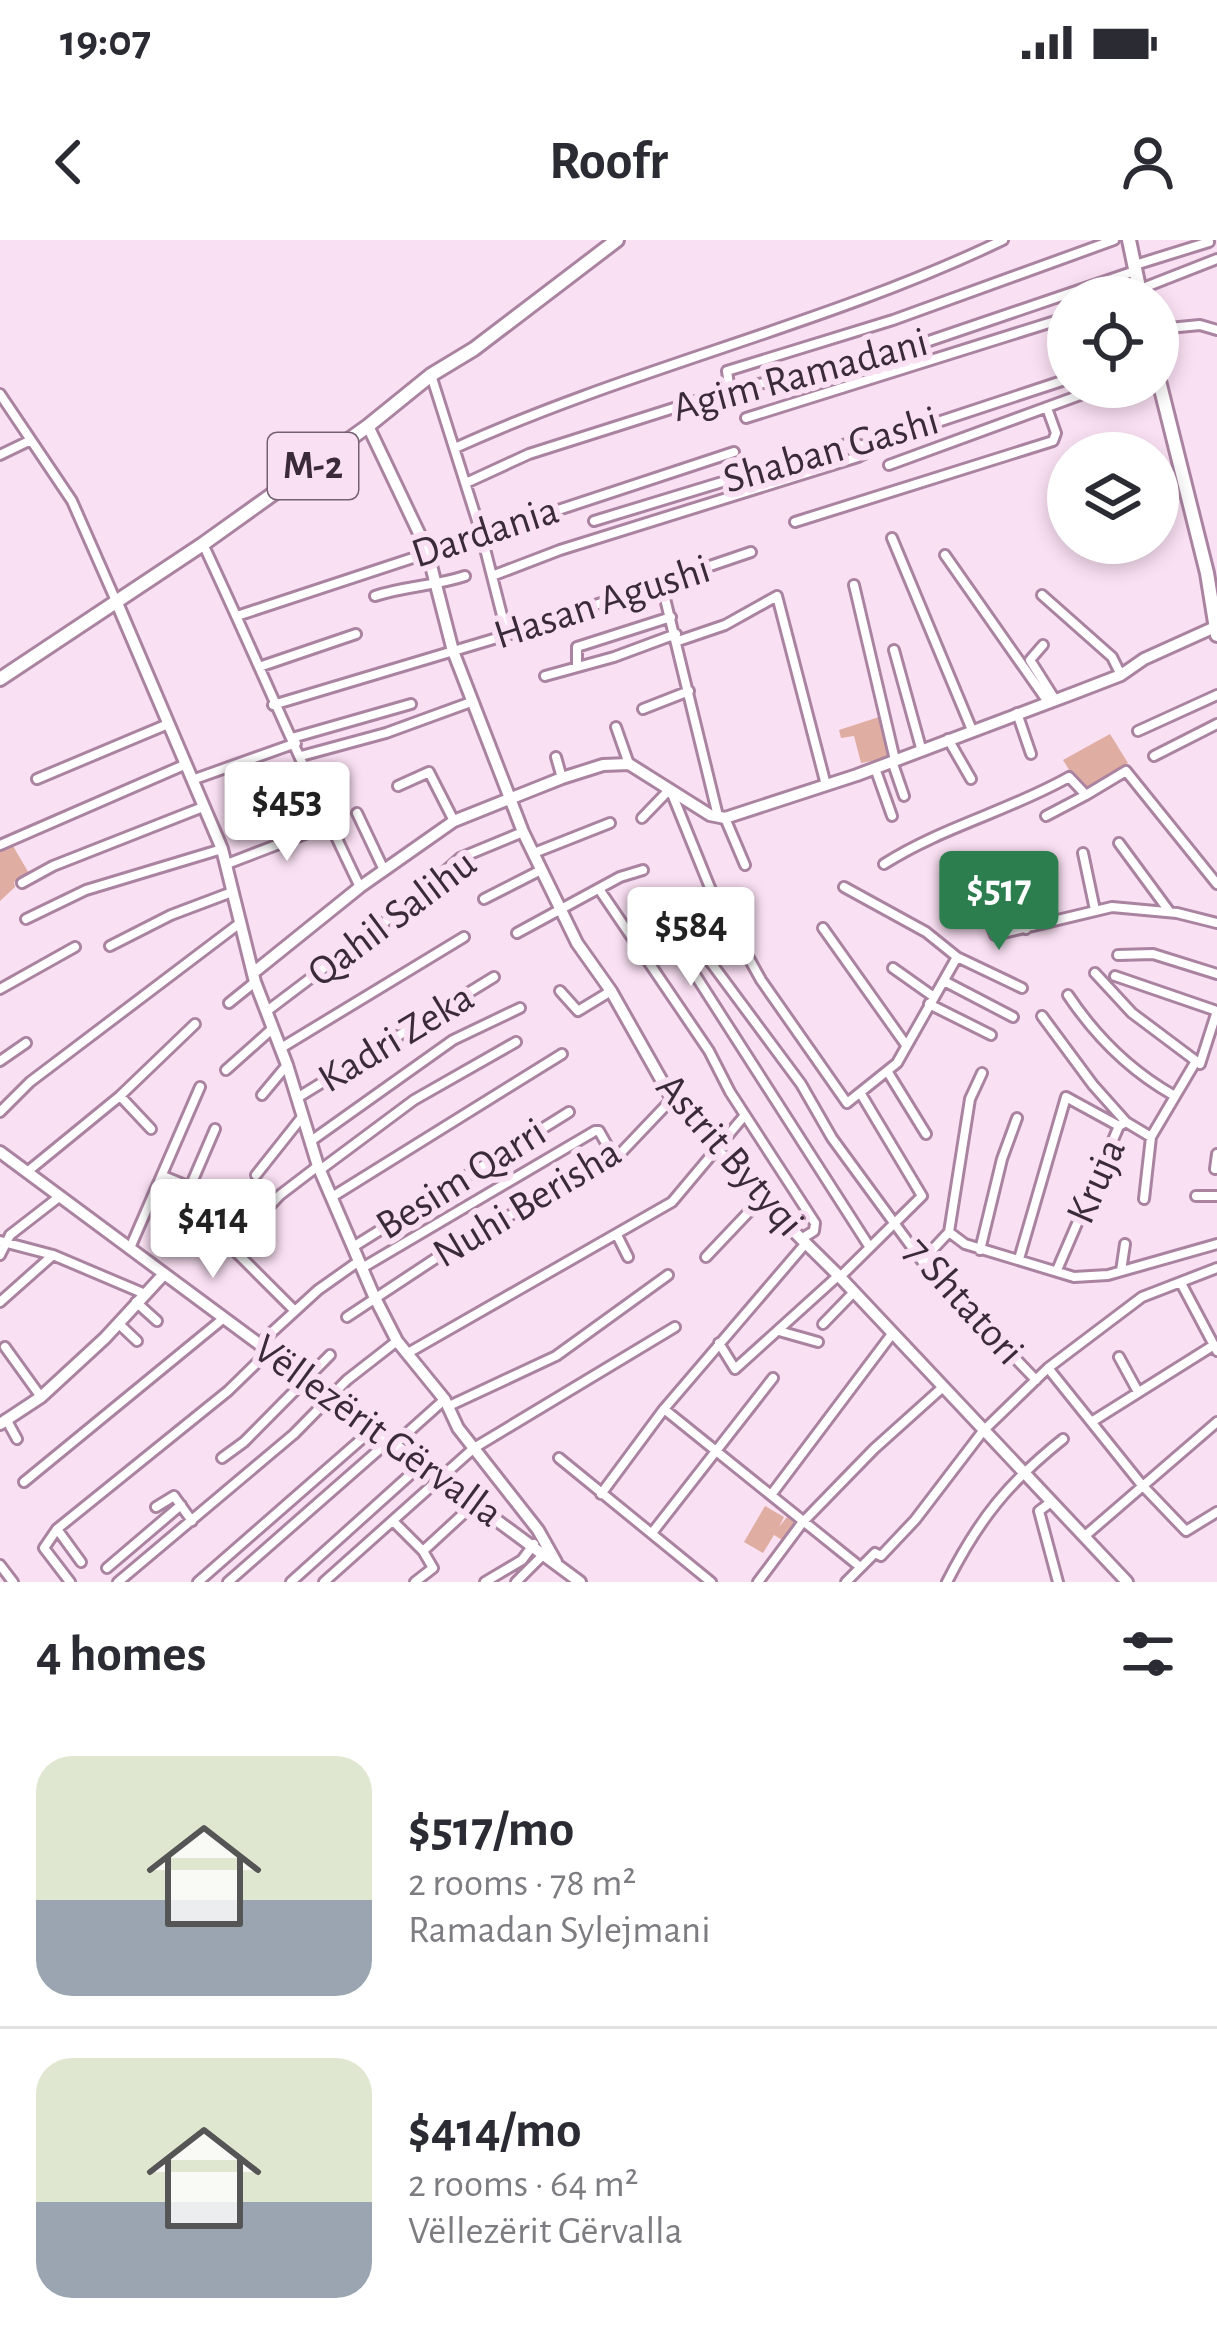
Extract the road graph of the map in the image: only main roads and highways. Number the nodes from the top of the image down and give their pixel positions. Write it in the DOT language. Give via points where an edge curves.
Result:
graph roads {
  1 [pos="617,240"];
  2 [pos="1129,240"];
  3 [pos="1136,276"];
  4 [pos="1167,408"];
  5 [pos="1212,573"];
  6 [pos="1216,631"];
  7 [pos="0,680"];
  1 -- 7 [label="main road, M-2" via="203,544"];
  2 -- 3 [label="main road"];
  4 -- 5 [label="main road"];
  5 -- 6 [label="main road"];
}
